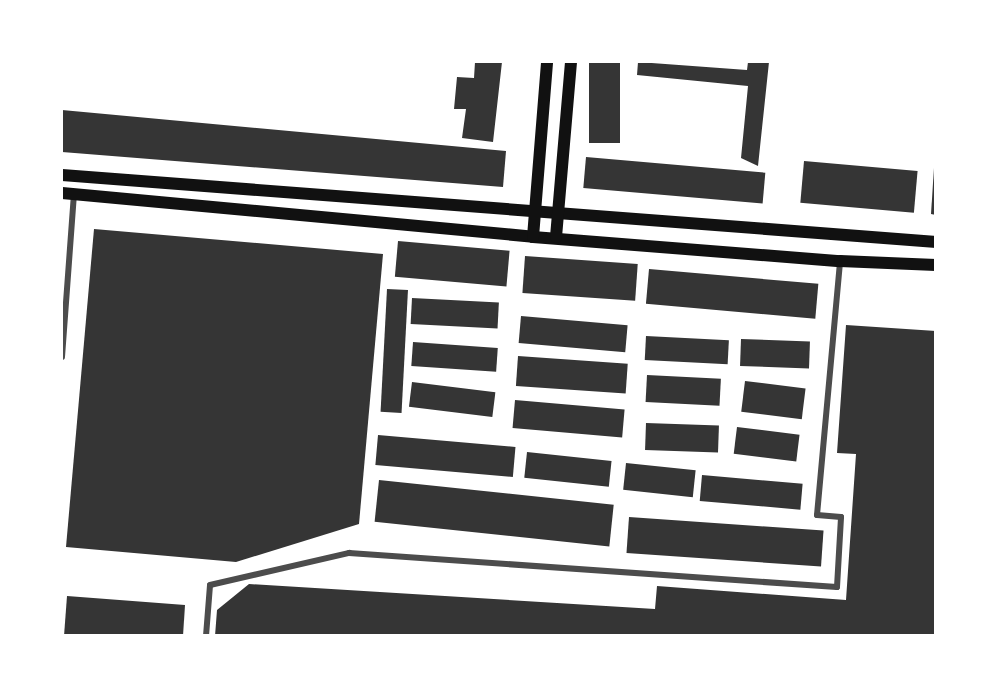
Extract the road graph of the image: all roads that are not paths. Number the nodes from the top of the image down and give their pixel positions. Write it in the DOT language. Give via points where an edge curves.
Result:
graph roads {
  1 [pos="547,62"];
  2 [pos="571,62"];
  3 [pos="62,175"];
  4 [pos="68,193"];
  5 [pos="535,211"];
  6 [pos="559,212"];
  7 [pos="533,237"];
  8 [pos="556,237"];
  9 [pos="936,242"];
  10 [pos="840,261"];
  11 [pos="936,265"];
  12 [pos="62,357"];
  13 [pos="206,636"];
  1 -- 5 [label="main road"];
  2 -- 6 [label="main road"];
  3 -- 5 [label="main road"];
  4 -- 7 [label="main road"];
  4 -- 12 [label="street"];
  5 -- 6 [label="main road"];
  5 -- 7 [label="main road"];
  6 -- 8 [label="main road"];
  6 -- 9 [label="main road"];
  7 -- 8 [label="main road"];
  8 -- 10 [label="main road"];
  10 -- 11 [label="main road"];
  10 -- 13 [label="street" via="818,515 841,518 837,586 349,553 210,585"];
}
